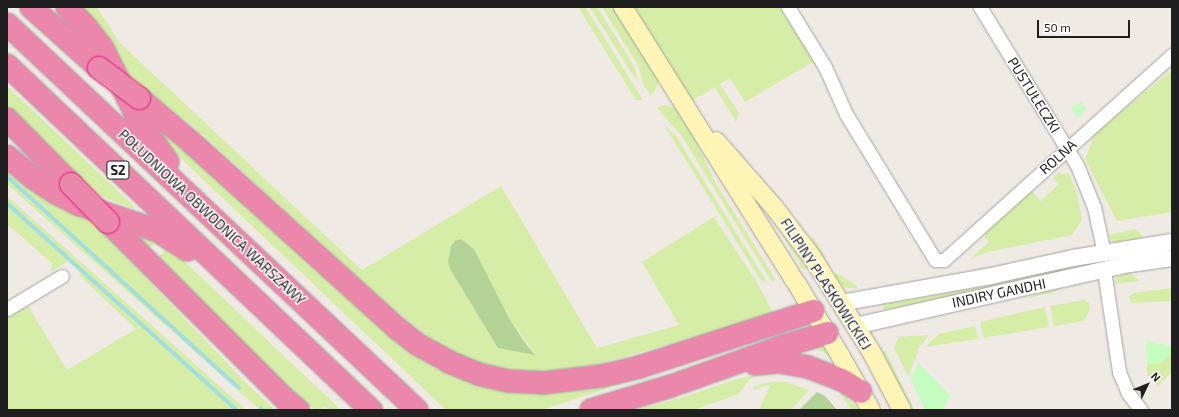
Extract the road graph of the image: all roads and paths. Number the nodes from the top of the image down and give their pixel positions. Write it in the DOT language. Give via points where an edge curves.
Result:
graph roads {
  1 [pos="31,7"];
  2 [pos="67,7"];
  3 [pos="623,7"];
  4 [pos="788,7"];
  5 [pos="980,7"];
  6 [pos="7,24"];
  7 [pos="1172,55"];
  8 [pos="7,64"];
  9 [pos="690,113"];
  10 [pos="7,119"];
  11 [pos="1068,149"];
  12 [pos="7,156"];
  13 [pos="195,201"];
  14 [pos="1172,242"];
  15 [pos="1104,253"];
  16 [pos="1172,258"];
  17 [pos="1104,270"];
  18 [pos="62,276"];
  19 [pos="228,276"];
  20 [pos="841,303"];
  21 [pos="7,309"];
  22 [pos="813,311"];
  23 [pos="855,326"];
  24 [pos="827,333"];
  25 [pos="732,366"];
  26 [pos="866,401"];
  27 [pos="298,410"];
  28 [pos="371,410"];
  29 [pos="417,410"];
  30 [pos="590,410"];
  31 [pos="902,410"];
  32 [pos="1141,410"];
  1 -- 22 [label="highway, bridge" via="99,68 191,142 398,329 417,344 449,362 478,374 509,381 543,383 601,376"];
  2 -- 13 [label="highway" via="102,47 139,121"];
  3 -- 9 [label="main road, FILIPINY PŁASKOWICKIEJ"];
  4 -- 11 [label="street, ROLNA" via="824,67 846,114 935,260 944,260"];
  5 -- 11 [label="street, PUSTUŁECZKI"];
  6 -- 13 [label="highway, POŁUDNIOWA OBWODNICA WARSZAWY / S2"];
  7 -- 11 [label="street, ROLNA"];
  8 -- 19 [label="highway, S2"];
  9 -- 20 [label="main road, FILIPINY PŁASKOWICKIEJ" via="745,172 790,226"];
  9 -- 22 [label="main road, FILIPINY PŁASKOWICKIEJ"];
  10 -- 27 [label="highway, bridge"];
  11 -- 15 [label="street, PUSTUŁECZKI" via="1094,207"];
  12 -- 19 [label="highway" via="56,193 78,204 158,231"];
  13 -- 29 [label="highway, POŁUDNIOWA OBWODNICA WARSZAWY / S2"];
  14 -- 15 [label="street, INDIRY GANDHI"];
  15 -- 20 [label="street, INDIRY GANDHI"];
  16 -- 17 [label="street, INDIRY GANDHI"];
  17 -- 23 [label="street, INDIRY GANDHI"];
  17 -- 32 [label="street" via="1120,372 1128,393"];
  18 -- 21 [label="street"];
  19 -- 28 [label="highway, S2"];
  20 -- 22 [label="main road"];
  20 -- 23 [label="main road, FILIPINY PŁASKOWICKIEJ"];
  22 -- 24 [label="main road, FILIPINY PŁASKOWICKIEJ"];
  23 -- 24 [label="main road, INDIRY GANDHI"];
  23 -- 31 [label="main road, FILIPINY PŁASKOWICKIEJ"];
  24 -- 25 [label="highway" via="786,345"];
  24 -- 26 [label="main road, FILIPINY PŁASKOWICKIEJ"];
  25 -- 26 [label="highway" via="780,362 808,367 842,380"];
  25 -- 30 [label="highway"];
}
